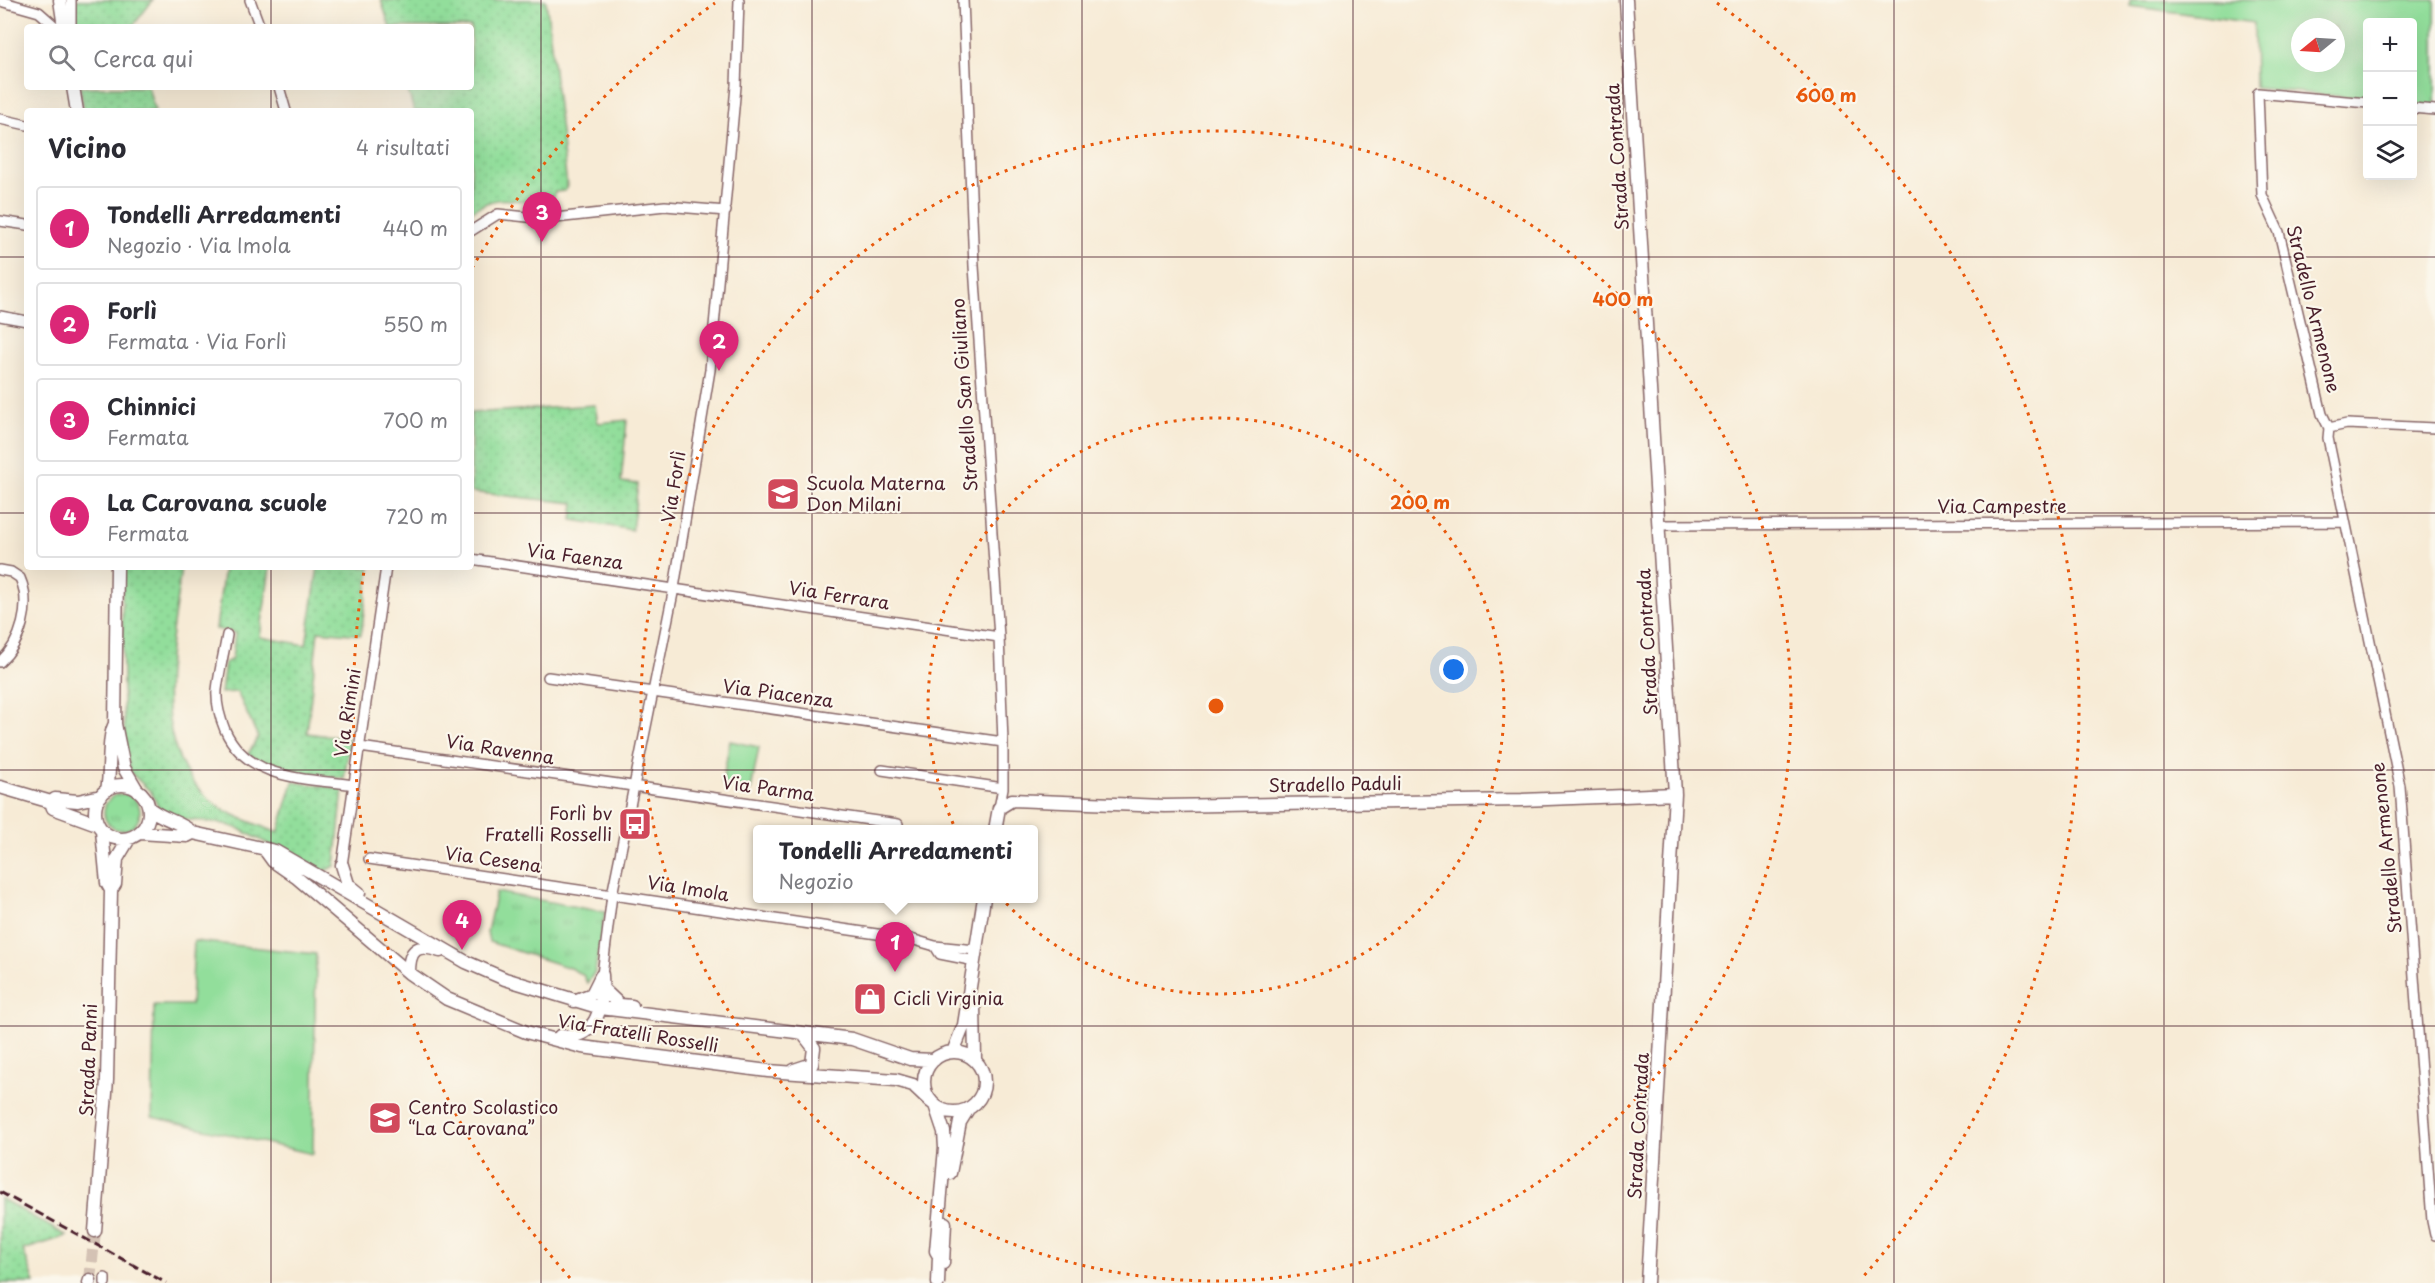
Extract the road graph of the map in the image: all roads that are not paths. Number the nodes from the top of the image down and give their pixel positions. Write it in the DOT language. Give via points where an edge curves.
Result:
graph roads {
  1 [pos="60,0"];
  2 [pos="71,0"];
  3 [pos="250,0"];
  4 [pos="739,0"];
  5 [pos="963,0"];
  6 [pos="1626,0"];
  7 [pos="0,1"];
  8 [pos="53,24"];
  9 [pos="64,24"];
  10 [pos="72,24"];
  11 [pos="259,24"];
  12 [pos="74,90"];
  13 [pos="280,90"];
  14 [pos="2363,104"];
  15 [pos="76,108"];
  16 [pos="285,108"];
  17 [pos="2417,108"];
  18 [pos="2435,110"];
  19 [pos="0,119"];
  20 [pos="24,123"];
  21 [pos="726,211"];
  22 [pos="0,221"];
  23 [pos="24,225"];
  24 [pos="474,229"];
  25 [pos="0,316"];
  26 [pos="24,320"];
  27 [pos="2329,428"];
  28 [pos="2435,428"];
  29 [pos="2344,522"];
  30 [pos="1660,525"];
  31 [pos="474,559"];
  32 [pos="0,570"];
  33 [pos="117,570"];
  34 [pos="386,570"];
  35 [pos="674,588"];
  36 [pos="227,635"];
  37 [pos="999,637"];
  38 [pos="0,662"];
  39 [pos="548,677"];
  40 [pos="653,693"];
  41 [pos="115,723"];
  42 [pos="1003,742"];
  43 [pos="360,747"];
  44 [pos="882,770"];
  45 [pos="354,785"];
  46 [pos="0,787"];
  47 [pos="634,787"];
  48 [pos="1003,788"];
  49 [pos="137,790"];
  50 [pos="104,793"];
  51 [pos="1675,794"];
  52 [pos="51,802"];
  53 [pos="148,808"];
  54 [pos="999,808"];
  55 [pos="898,824"];
  56 [pos="996,825"];
  57 [pos="100,827"];
  58 [pos="193,833"];
  59 [pos="134,836"];
  60 [pos="265,850"];
  61 [pos="369,859"];
  62 [pos="342,865"];
  63 [pos="318,876"];
  64 [pos="111,890"];
  65 [pos="612,894"];
  66 [pos="983,903"];
  67 [pos="399,922"];
  68 [pos="976,955"];
  69 [pos="456,956"];
  70 [pos="409,973"];
  71 [pos="602,975"];
  72 [pos="973,975"];
  73 [pos="603,989"];
  74 [pos="573,1001"];
  75 [pos="601,1008"];
  76 [pos="681,1019"];
  77 [pos="526,1032"];
  78 [pos="804,1035"];
  79 [pos="953,1052"];
  80 [pos="975,1059"];
  81 [pos="934,1060"];
  82 [pos="768,1071"];
  83 [pos="933,1104"];
  84 [pos="968,1109"];
  85 [pos="95,1231"];
  86 [pos="2435,1235"];
  87 [pos="938,1283"];
  88 [pos="1647,1283"];
  1 -- 9 [label="street"];
  2 -- 10 [label="street"];
  3 -- 11 [label="street"];
  4 -- 21 [label="street, Via Forlì"];
  5 -- 37 [label="street, Stradello San Giuliano" via="974,266"];
  6 -- 30 [label="street, Strada Contrada"];
  7 -- 8 [label="street" via="39,12"];
  12 -- 15 [label="street"];
  13 -- 16 [label="street"];
  14 -- 27 [label="street, Stradello Armenone" via="2258,93 2262,195 2279,232 2322,414"];
  17 -- 18 [label="street"];
  19 -- 20 [label="street"];
  21 -- 24 [label="street" via="665,206 546,219 498,214"];
  21 -- 35 [label="street, Via Forlì" via="710,370"];
  22 -- 23 [label="street"];
  25 -- 26 [label="street"];
  27 -- 28 [label="street" via="2347,424"];
  27 -- 29 [label="street, Stradello Armenone"];
  29 -- 30 [label="street, Via Campestre"];
  29 -- 86 [label="street, Stradello Armenone" via="2400,786"];
  30 -- 51 [label="street, Strada Contrada"];
  31 -- 35 [label="street, Via Faenza"];
  32 -- 38 [label="street" via="20,578 25,602 15,643"];
  33 -- 41 [label="street"];
  34 -- 43 [label="street, Via Rimini"];
  35 -- 37 [label="street, Via Ferrara"];
  35 -- 40 [label="street, Via Forlì"];
  36 -- 45 [label="street" via="217,703 235,748 259,769"];
  37 -- 42 [label="street, Stradello San Giuliano"];
  39 -- 40 [label="street, Via Piacenza"];
  40 -- 42 [label="street, Via Piacenza"];
  40 -- 47 [label="street, Via Forlì"];
  41 -- 49 [label="street" via="124,768"];
  41 -- 50 [label="street" via="111,729 111,769"];
  42 -- 48 [label="street, Stradello San Giuliano"];
  43 -- 45 [label="street, Via Rimini"];
  43 -- 47 [label="street, Via Ravenna"];
  44 -- 48 [label="street"];
  45 -- 62 [label="street, Via Rimini"];
  46 -- 52 [label="street"];
  47 -- 55 [label="street, Via Parma"];
  47 -- 65 [label="street, Via Forlì"];
  48 -- 54 [label="street, Stradello San Giuliano"];
  49 -- 50 [label="street" via="122,785"];
  49 -- 53 [label="street"];
  50 -- 52 [label="street" via="78,801"];
  50 -- 57 [label="street" via="96,806"];
  51 -- 54 [label="street, Stradello Paduli" via="1165,806 1016,800"];
  51 -- 88 [label="street, Strada Contrada"];
  52 -- 57 [label="street" via="53,808"];
  53 -- 58 [label="street, Via Fratelli Rosselli"];
  53 -- 59 [label="street" via="149,817"];
  54 -- 56 [label="street, Stradello San Giuliano"];
  57 -- 59 [label="street" via="110,837"];
  57 -- 64 [label="street, Strada Panni"];
  58 -- 59 [label="street, Via Fratelli Rosselli"];
  58 -- 60 [label="street, Via Fratelli Rosselli"];
  59 -- 64 [label="street, Strada Panni" via="117,859"];
  60 -- 63 [label="street, Via Fratelli Rosselli" via="275,851"];
  60 -- 70 [label="street, Via Fratelli Rosselli" via="273,861 296,876"];
  61 -- 65 [label="street, Via Cesena"];
  62 -- 63 [label="street" via="332,873"];
  62 -- 67 [label="street" via="348,884 400,916"];
  63 -- 67 [label="street, Via Fratelli Rosselli"];
  64 -- 85 [label="street, Strada Panni" via="107,1080"];
  65 -- 68 [label="street, Via Imola" via="911,939"];
  65 -- 71 [label="street, Via Forlì"];
  66 -- 68 [label="street"];
  67 -- 69 [label="street, Via Fratelli Rosselli"];
  68 -- 72 [label="street"];
  69 -- 70 [label="street, Via Fratelli Rosselli" via="427,946 418,948 410,956"];
  69 -- 74 [label="street, Via Fratelli Rosselli" via="505,979"];
  70 -- 77 [label="street, Via Fratelli Rosselli" via="447,999"];
  71 -- 73 [label="street"];
  71 -- 74 [label="street" via="592,994"];
  72 -- 79 [label="street" via="964,1025"];
  72 -- 80 [label="street"];
  73 -- 75 [label="street"];
  73 -- 76 [label="street" via="620,1005 678,1013"];
  74 -- 75 [label="street, Via Fratelli Rosselli"];
  75 -- 76 [label="street, Via Fratelli Rosselli"];
  75 -- 77 [label="street" via="594,1025 584,1033 568,1037"];
  76 -- 78 [label="street, Via Fratelli Rosselli"];
  77 -- 82 [label="street, Via Fratelli Rosselli" via="582,1047"];
  78 -- 81 [label="street, Via Fratelli Rosselli" via="852,1040 910,1059"];
  78 -- 82 [label="street, Via Fratelli Rosselli" via="814,1048 812,1064"];
  79 -- 80 [label="street"];
  79 -- 81 [label="street"];
  80 -- 84 [label="street" via="981,1068 984,1089 980,1099"];
  81 -- 83 [label="street" via="924,1078"];
  82 -- 83 [label="street, Via Fratelli Rosselli" via="896,1080 913,1085"];
  83 -- 84 [label="street" via="951,1112"];
  83 -- 87 [label="street" via="944,1132 945,1148 936,1251"];
  84 -- 87 [label="street" via="960,1122 948,1184"];
}
